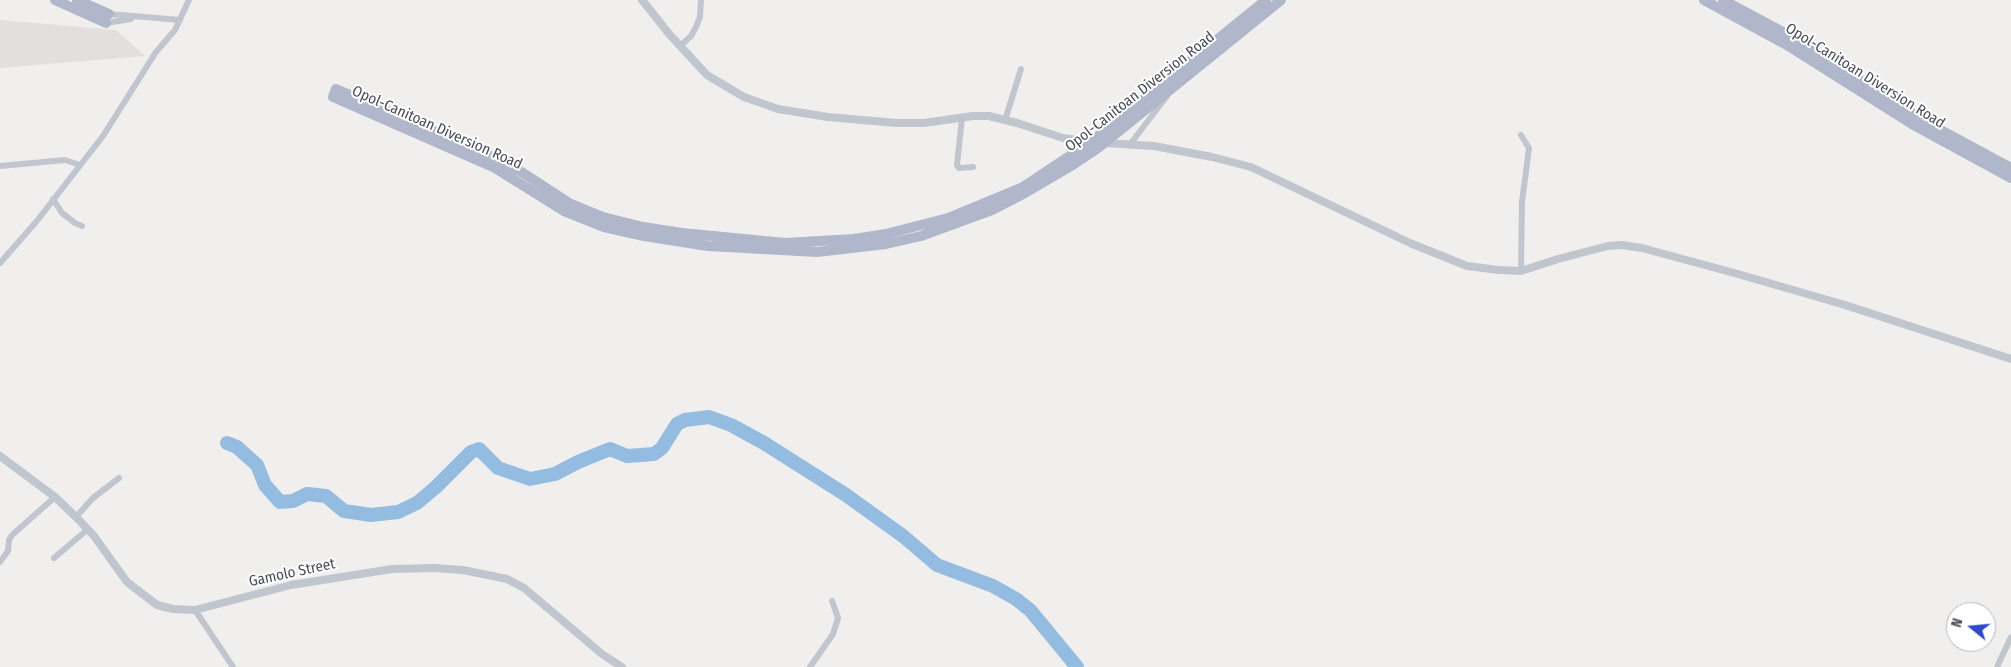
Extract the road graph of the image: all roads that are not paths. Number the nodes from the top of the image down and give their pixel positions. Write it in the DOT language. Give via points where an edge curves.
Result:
graph roads {
  1 [pos="55,0"];
  2 [pos="76,0"];
  3 [pos="189,0"];
  4 [pos="642,0"];
  5 [pos="701,0"];
  6 [pos="1266,0"];
  7 [pos="1281,0"];
  8 [pos="1704,0"];
  9 [pos="1723,0"];
  10 [pos="108,19"];
  11 [pos="180,20"];
  12 [pos="680,46"];
  13 [pos="1021,69"];
  14 [pos="1169,86"];
  15 [pos="334,93"];
  16 [pos="1160,103"];
  17 [pos="962,118"];
  18 [pos="1005,120"];
  19 [pos="1521,135"];
  20 [pos="1091,142"];
  21 [pos="1104,143"];
  22 [pos="1131,143"];
  23 [pos="1073,153"];
  24 [pos="80,165"];
  25 [pos="0,166"];
  26 [pos="973,167"];
  27 [pos="2011,168"];
  28 [pos="2011,178"];
  29 [pos="53,199"];
  30 [pos="82,226"];
  31 [pos="0,263"];
  32 [pos="1521,271"];
  33 [pos="2011,359"];
  34 [pos="0,456"];
  35 [pos="119,478"];
  36 [pos="55,497"];
  37 [pos="76,517"];
  38 [pos="88,530"];
  39 [pos="54,558"];
  40 [pos="0,562"];
  41 [pos="832,601"];
  42 [pos="195,610"];
  43 [pos="2011,637"];
  44 [pos="232,667"];
  45 [pos="622,667"];
  46 [pos="810,667"];
  47 [pos="1997,667"];
  1 -- 10 [label="main road"];
  2 -- 10 [label="main road"];
  3 -- 11 [label="street"];
  4 -- 12 [label="street"];
  5 -- 12 [label="street" via="696,27"];
  6 -- 14 [label="main road, Opol-Canitoan Diversion Road" via="1234,25"];
  7 -- 14 [label="main road, Opol-Canitoan Diversion Road"];
  8 -- 28 [label="main road, Opol-Canitoan Diversion Road" via="1787,45 1912,124"];
  9 -- 27 [label="main road, Opol-Canitoan Diversion Road" via="1792,37 1933,126"];
  10 -- 11 [label="street"];
  11 -- 24 [label="street"];
  12 -- 17 [label="street" via="707,75 744,97 778,109 897,123"];
  13 -- 18 [label="street"];
  14 -- 16 [label="main road, Opol-Canitoan Diversion Road"];
  14 -- 20 [label="main road, Opol-Canitoan Diversion Road"];
  15 -- 23 [label="main road, Opol-Canitoan Diversion Road" via="500,160 590,213 643,227 785,243 870,237 948,218 1023,186"];
  16 -- 21 [label="main road, Opol-Canitoan Diversion Road"];
  16 -- 22 [label="street"];
  17 -- 18 [label="street" via="989,116"];
  17 -- 26 [label="street" via="956,165 959,168"];
  18 -- 23 [label="street"];
  19 -- 32 [label="street" via="1529,148 1522,202"];
  20 -- 21 [label="street"];
  20 -- 23 [label="main road, Opol-Canitoan Diversion Road"];
  21 -- 22 [label="street"];
  21 -- 23 [label="main road, Opol-Canitoan Diversion Road"];
  22 -- 32 [label="street" via="1212,157 1251,168 1442,257 1467,266"];
  24 -- 25 [label="street" via="65,160"];
  24 -- 29 [label="street"];
  29 -- 30 [label="street" via="62,213"];
  29 -- 31 [label="street"];
  32 -- 33 [label="street" via="1558,258 1622,244 1845,305"];
  34 -- 36 [label="street, Gamolo Street"];
  35 -- 37 [label="street" via="93,498"];
  36 -- 37 [label="street, Gamolo Street"];
  36 -- 40 [label="street" via="12,535 8,551"];
  37 -- 38 [label="street, Gamolo Street"];
  38 -- 39 [label="street"];
  38 -- 42 [label="street, Gamolo Street" via="127,582 142,594 157,605"];
  41 -- 46 [label="street" via="838,618 836,626"];
  42 -- 44 [label="street"];
  42 -- 45 [label="street, Gamolo Street" via="328,578 392,569 463,570 507,579 524,588"];
  43 -- 47 [label="street"];
}
